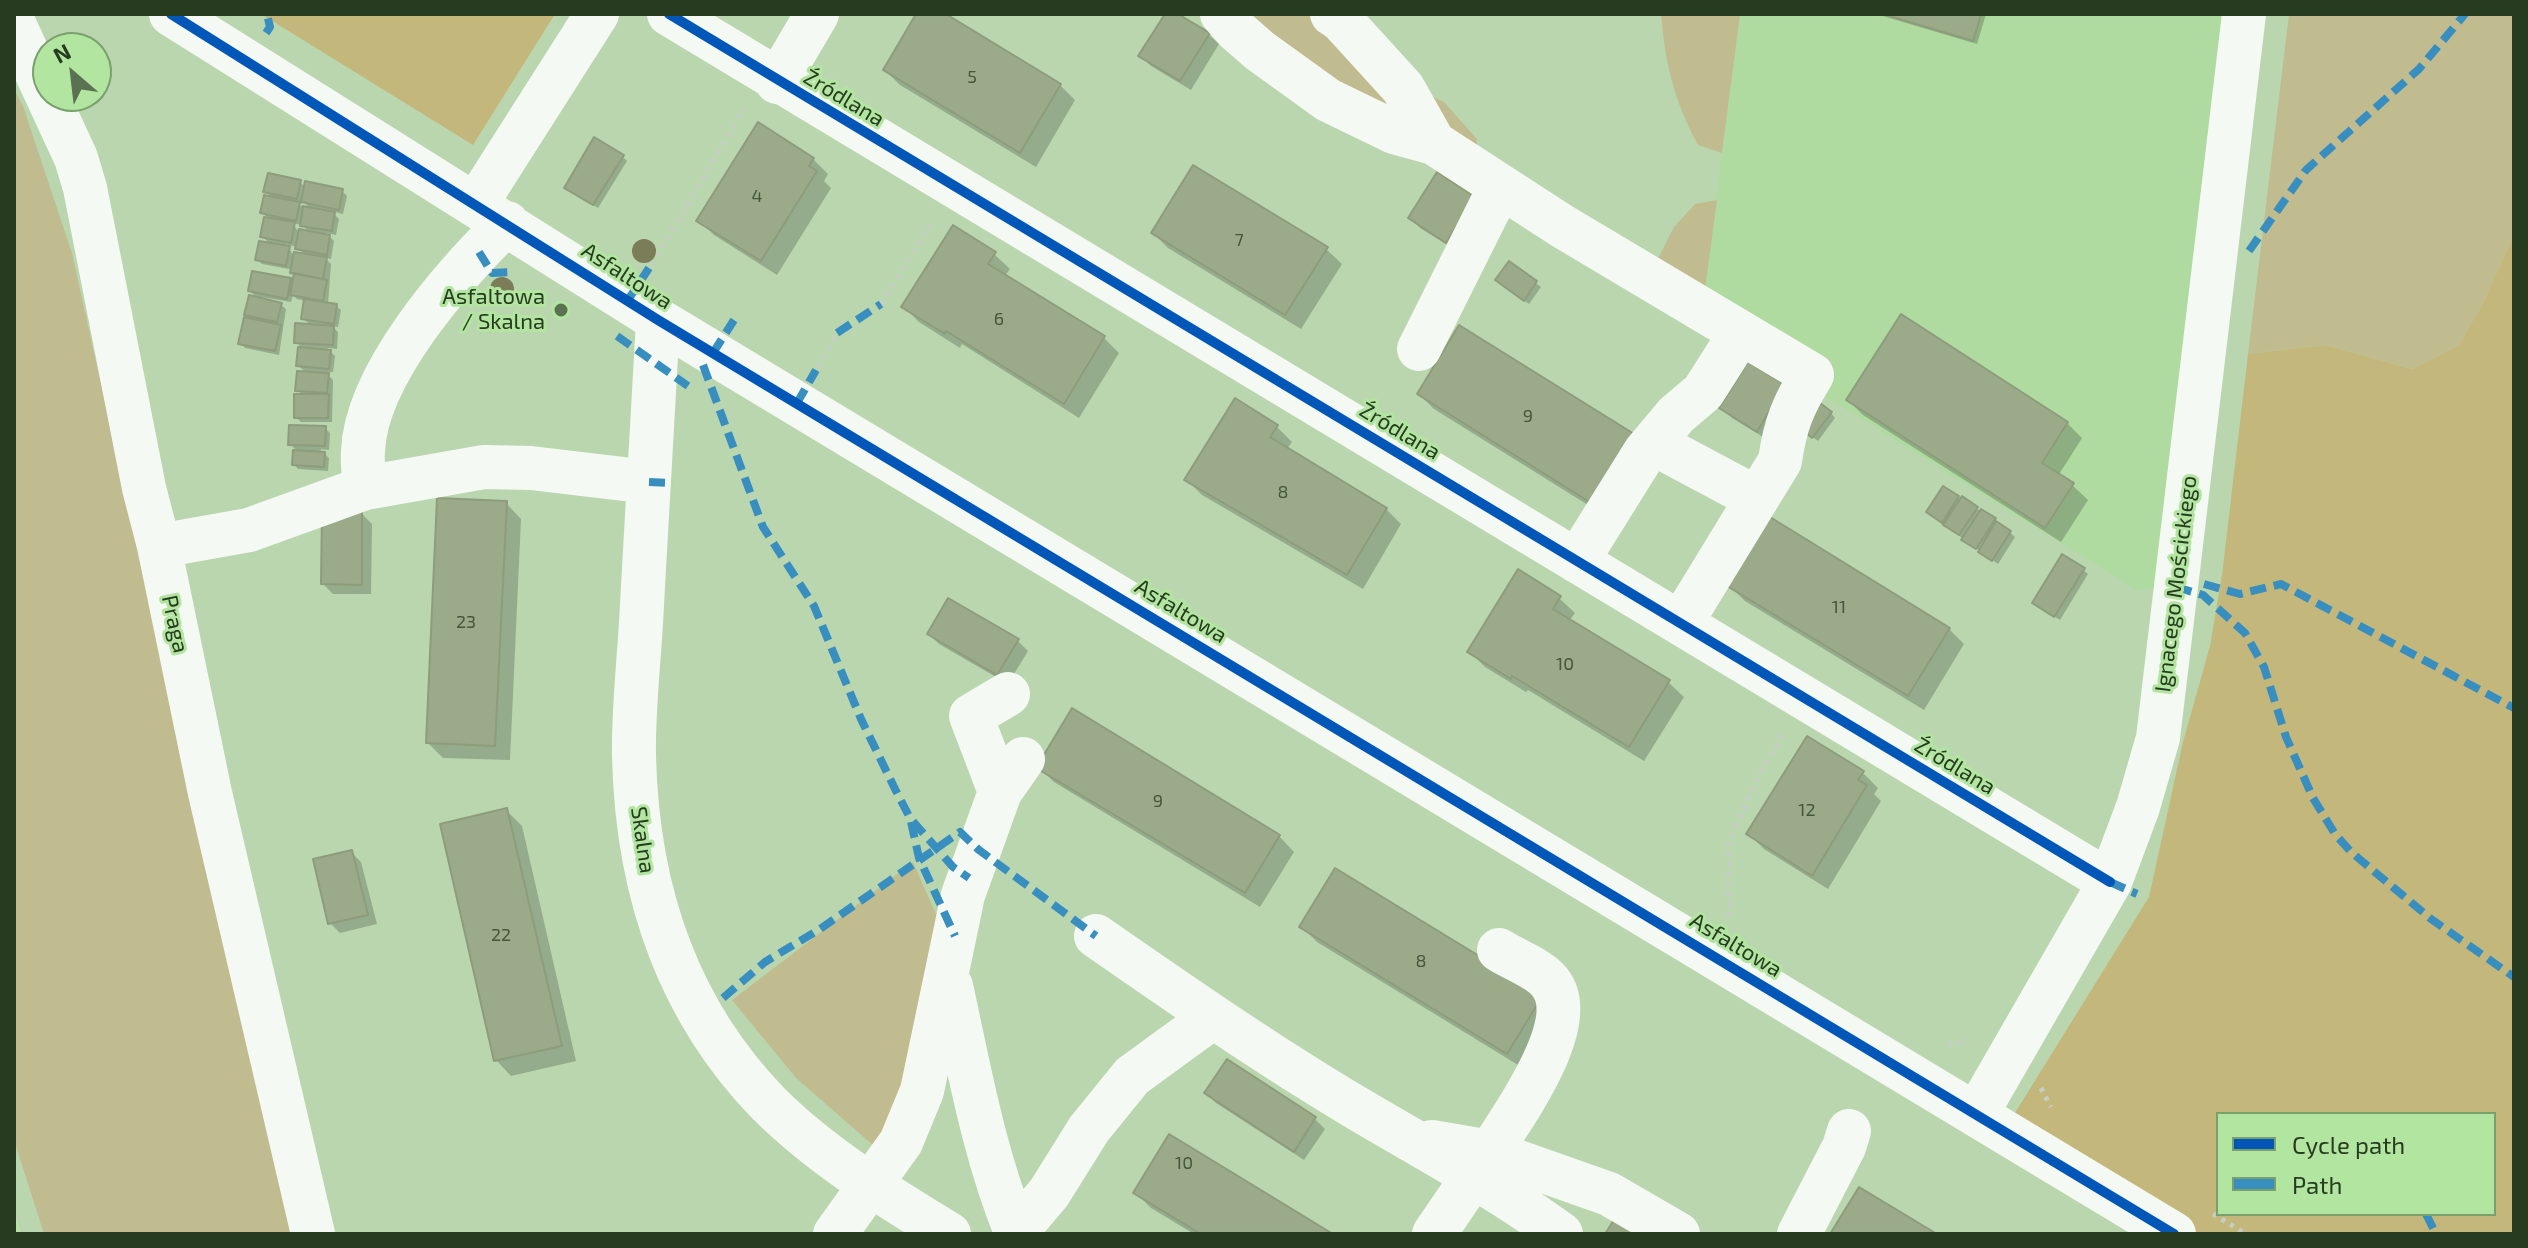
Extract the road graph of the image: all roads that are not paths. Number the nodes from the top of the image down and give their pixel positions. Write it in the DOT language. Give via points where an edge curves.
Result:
graph roads {
  1 [pos="171,14"];
  2 [pos="597,14"];
  3 [pos="669,14"];
  4 [pos="817,14"];
  5 [pos="1222,14"];
  6 [pos="1332,14"];
  7 [pos="2244,14"];
  8 [pos="14,24"];
  9 [pos="771,78"];
  10 [pos="1434,143"];
  11 [pos="1500,187"];
  12 [pos="492,213"];
  13 [pos="658,320"];
  14 [pos="1740,334"];
  15 [pos="1419,349"];
  16 [pos="1653,443"];
  17 [pos="649,482"];
  18 [pos="365,488"];
  19 [pos="1743,491"];
  20 [pos="159,546"];
  21 [pos="1577,561"];
  22 [pos="1681,623"];
  23 [pos="1008,694"];
  24 [pos="2110,882"];
  25 [pos="1096,936"];
  26 [pos="1499,950"];
  27 [pos="947,971"];
  28 [pos="1213,1017"];
  29 [pos="1977,1113"];
  30 [pos="1849,1131"];
  31 [pos="1482,1164"];
  32 [pos="871,1185"];
  33 [pos="1015,1233"];
  34 [pos="313,1234"];
  35 [pos="835,1234"];
  36 [pos="949,1234"];
  37 [pos="1434,1234"];
  38 [pos="1561,1234"];
  39 [pos="1678,1234"];
  40 [pos="1799,1234"];
  41 [pos="2174,1234"];
  1 -- 12 [label="street, Asfaltowa"];
  2 -- 12 [label="street"];
  3 -- 9 [label="street, Źródlana"];
  4 -- 9 [label="street"];
  5 -- 10 [label="street" via="1260,51 1328,100 1394,132"];
  6 -- 10 [label="street" via="1403,88"];
  7 -- 24 [label="street, Ignacego Mościckiego" via="2158,738"];
  8 -- 20 [label="street, Praga" via="85,188"];
  9 -- 21 [label="street, Źródlana"];
  10 -- 11 [label="street"];
  11 -- 14 [label="street"];
  11 -- 15 [label="street"];
  12 -- 13 [label="street, Asfaltowa"];
  12 -- 18 [label="street" via="396,358 371,411 363,449"];
  13 -- 17 [label="street, Skalna"];
  13 -- 29 [label="street, Asfaltowa"];
  14 -- 16 [label="street" via="1703,392"];
  14 -- 22 [label="street" via="1812,375 1794,403 1780,461"];
  16 -- 19 [label="street"];
  16 -- 21 [label="street"];
  17 -- 18 [label="street" via="484,467"];
  17 -- 32 [label="street, Skalna" via="634,754 639,835 652,902 702,1019 733,1062 821,1151"];
  18 -- 20 [label="street" via="249,530"];
  20 -- 34 [label="street, Praga" via="210,793"];
  21 -- 22 [label="street, Źródlana"];
  22 -- 24 [label="street, Źródlana"];
  23 -- 27 [label="street" via="971,716 1011,775 963,895"];
  24 -- 29 [label="street, Ignacego Mościckiego"];
  25 -- 28 [label="street"];
  26 -- 31 [label="street" via="1548,979 1559,1016 1531,1087"];
  27 -- 32 [label="street" via="922,1091 901,1142"];
  27 -- 33 [label="street"];
  28 -- 31 [label="street" via="1410,1139"];
  28 -- 33 [label="street" via="1132,1076"];
  29 -- 41 [label="street, Asfaltowa"];
  30 -- 40 [label="street"];
  31 -- 37 [label="street"];
  31 -- 38 [label="street"];
  31 -- 39 [label="street" via="1609,1194"];
  32 -- 35 [label="street"];
  32 -- 36 [label="street, Skalna"];
}
